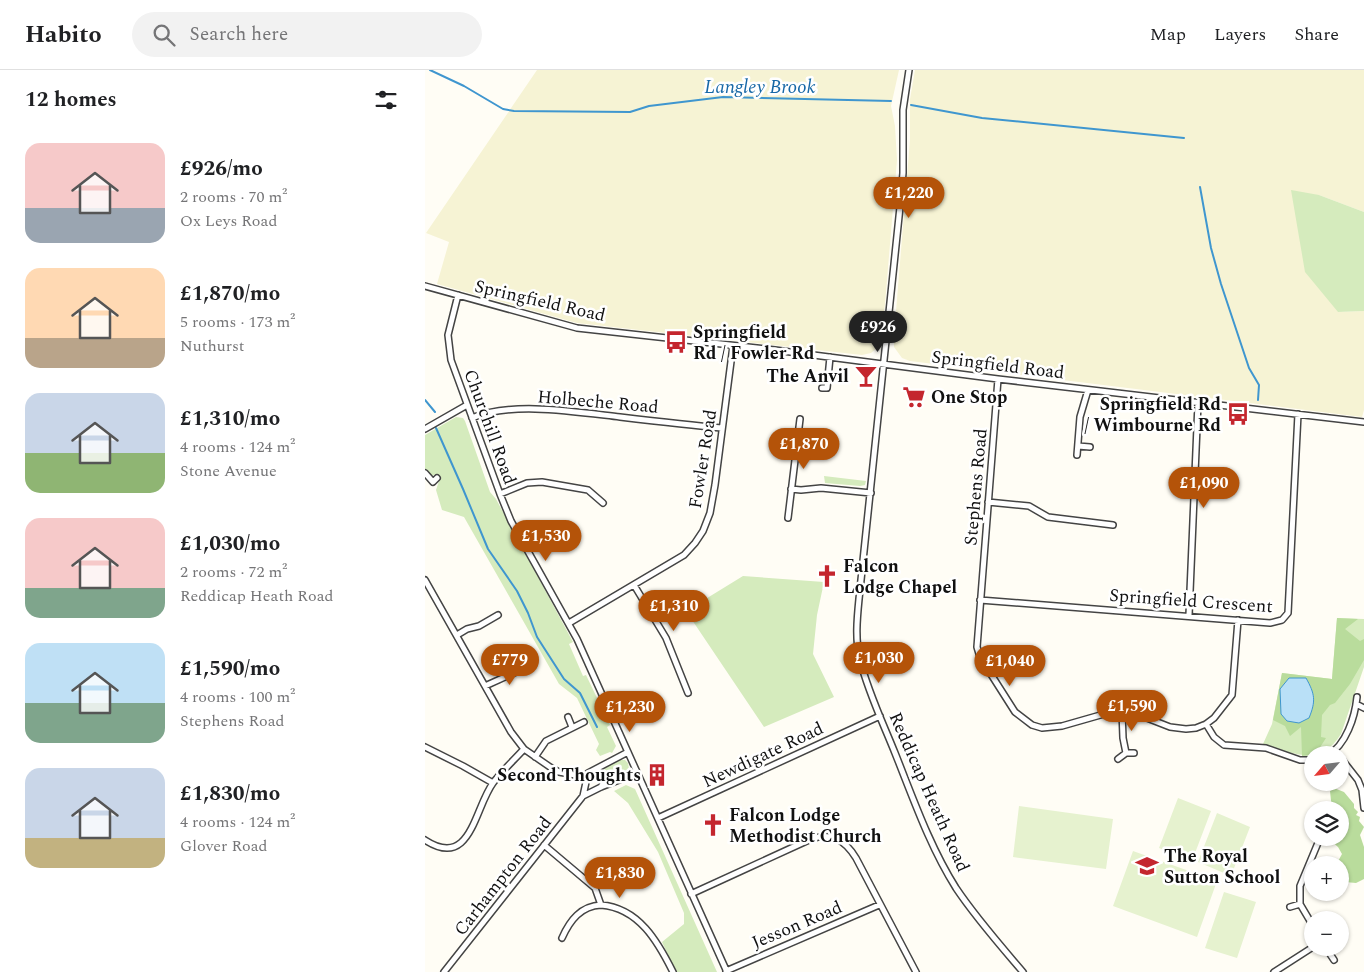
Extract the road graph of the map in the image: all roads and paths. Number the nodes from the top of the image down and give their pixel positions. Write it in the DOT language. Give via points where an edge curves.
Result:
graph roads {
  1 [pos="909,70"];
  2 [pos="425,286"];
  3 [pos="458,295"];
  4 [pos="733,346"];
  5 [pos="831,357"];
  6 [pos="884,364"];
  7 [pos="999,379"];
  8 [pos="822,388"];
  9 [pos="1088,390"];
  10 [pos="1198,403"];
  11 [pos="467,405"];
  12 [pos="1299,414"];
  13 [pos="472,418"];
  14 [pos="800,419"];
  15 [pos="1364,422"];
  16 [pos="425,428"];
  17 [pos="722,428"];
  18 [pos="1078,446"];
  19 [pos="1090,447"];
  20 [pos="1077,455"];
  21 [pos="425,473"];
  22 [pos="437,478"];
  23 [pos="791,489"];
  24 [pos="871,493"];
  25 [pos="500,494"];
  26 [pos="988,502"];
  27 [pos="603,504"];
  28 [pos="788,518"];
  29 [pos="1113,525"];
  30 [pos="425,580"];
  31 [pos="635,585"];
  32 [pos="980,600"];
  33 [pos="498,615"];
  34 [pos="1189,615"];
  35 [pos="1238,620"];
  36 [pos="569,622"];
  37 [pos="457,635"];
  38 [pos="512,663"];
  39 [pos="527,667"];
  40 [pos="516,672"];
  41 [pos="485,686"];
  42 [pos="688,693"];
  43 [pos="1357,697"];
  44 [pos="1356,704"];
  45 [pos="1364,708"];
  46 [pos="1122,711"];
  47 [pos="568,716"];
  48 [pos="880,716"];
  49 [pos="584,722"];
  50 [pos="1207,724"];
  51 [pos="572,727"];
  52 [pos="1341,746"];
  53 [pos="425,747"];
  54 [pos="524,749"];
  55 [pos="628,752"];
  56 [pos="1126,753"];
  57 [pos="1134,753"];
  58 [pos="535,757"];
  59 [pos="1118,759"];
  60 [pos="1304,760"];
  61 [pos="1349,767"];
  62 [pos="591,771"];
  63 [pos="637,772"];
  64 [pos="586,779"];
  65 [pos="493,783"];
  66 [pos="599,788"];
  67 [pos="583,796"];
  68 [pos="1364,808"];
  69 [pos="658,818"];
  70 [pos="426,842"];
  71 [pos="544,845"];
  72 [pos="1316,846"];
  73 [pos="691,894"];
  74 [pos="1300,904"];
  75 [pos="601,905"];
  76 [pos="879,905"];
  77 [pos="1289,907"];
  78 [pos="1304,911"];
  79 [pos="562,938"];
  80 [pos="1304,953"];
  81 [pos="1332,956"];
  82 [pos="1335,960"];
  83 [pos="1278,971"];
  84 [pos="444,972"];
  85 [pos="673,972"];
  86 [pos="726,972"];
  87 [pos="916,972"];
  88 [pos="1023,972"];
  1 -- 6 [label="street, Reddicap Heath Road" via="903,110 901,198"];
  2 -- 3 [label="street, Springfield Road"];
  3 -- 4 [label="street, Springfield Road" via="577,328"];
  3 -- 11 [label="street, Churchill Road" via="448,335 449,349"];
  4 -- 5 [label="street, Springfield Road"];
  4 -- 17 [label="street, Fowler Road"];
  5 -- 6 [label="street, Springfield Road"];
  5 -- 8 [label="street" via="827,388"];
  6 -- 7 [label="street, Springfield Road"];
  6 -- 24 [label="street, Reddicap Heath Road"];
  7 -- 9 [label="street, Springfield Road"];
  7 -- 26 [label="street, Stephens Road"];
  9 -- 10 [label="street, Springfield Road"];
  9 -- 18 [label="street" via="1080,417"];
  10 -- 12 [label="street, Springfield Road"];
  10 -- 34 [label="street"];
  11 -- 13 [label="street, Churchill Road"];
  11 -- 16 [label="street"];
  12 -- 15 [label="street, Springfield Road"];
  12 -- 35 [label="street, Springfield Crescent" via="1288,613 1278,622"];
  13 -- 17 [label="street, Holbeche Road" via="501,411 542,409"];
  13 -- 25 [label="street, Churchill Road"];
  14 -- 23 [label="street"];
  17 -- 31 [label="street, Fowler Road" via="710,513 703,531 684,555"];
  18 -- 19 [label="street"];
  18 -- 20 [label="street"];
  21 -- 22 [label="street" via="433,482"];
  23 -- 24 [label="street"];
  23 -- 28 [label="street"];
  24 -- 48 [label="street, Reddicap Heath Road" via="857,634 860,660"];
  25 -- 27 [label="street" via="527,483 542,482 588,490"];
  25 -- 36 [label="street, Churchill Road" via="511,521"];
  26 -- 29 [label="street" via="1029,506 1048,517 1104,527"];
  26 -- 32 [label="street, Stephens Road"];
  30 -- 37 [label="street"];
  31 -- 36 [label="street, Fowler Road"];
  31 -- 42 [label="street" via="667,638"];
  32 -- 34 [label="street, Springfield Crescent"];
  32 -- 46 [label="street, Stephens Road" via="977,648 980,657 1015,712 1024,720 1042,728"];
  33 -- 37 [label="street"];
  34 -- 35 [label="street, Springfield Crescent"];
  35 -- 50 [label="street" via="1232,694"];
  36 -- 55 [label="street, Churchill Road"];
  37 -- 41 [label="street"];
  38 -- 40 [label="street"];
  39 -- 40 [label="street"];
  40 -- 41 [label="street"];
  41 -- 54 [label="street"];
  43 -- 44 [label="street"];
  44 -- 45 [label="street"];
  44 -- 52 [label="street"];
  46 -- 50 [label="street, Stephens Road" via="1170,727 1196,728"];
  46 -- 56 [label="street"];
  47 -- 51 [label="street"];
  48 -- 69 [label="street, Newdigate Road"];
  48 -- 88 [label="street, Reddicap Heath Road" via="946,871 966,902"];
  49 -- 51 [label="street"];
  50 -- 60 [label="street" via="1213,737 1224,745 1265,748"];
  51 -- 58 [label="street" via="546,741"];
  53 -- 65 [label="street"];
  54 -- 58 [label="street"];
  54 -- 65 [label="street"];
  55 -- 62 [label="street"];
  55 -- 63 [label="street, Churchill Road"];
  56 -- 57 [label="street"];
  56 -- 59 [label="street"];
  58 -- 64 [label="street" via="559,772"];
  61 -- 68 [label="street" via="1362,790"];
  62 -- 64 [label="street"];
  62 -- 66 [label="street" via="603,774 604,781"];
  63 -- 66 [label="street, Carhampton Road"];
  63 -- 69 [label="street, Churchill Road"];
  64 -- 66 [label="street" via="590,788"];
  64 -- 67 [label="street, Carhampton Road"];
  65 -- 70 [label="street" via="470,833 463,841 450,848"];
  66 -- 67 [label="street, Carhampton Road"];
  67 -- 71 [label="street, Carhampton Road"];
  69 -- 73 [label="street"];
  71 -- 75 [label="street" via="595,888"];
  71 -- 84 [label="street, Carhampton Road"];
  72 -- 74 [label="street" via="1301,880"];
  73 -- 76 [label="street" via="811,839 828,836 838,839 851,850"];
  73 -- 86 [label="street"];
  74 -- 77 [label="street"];
  74 -- 78 [label="street"];
  75 -- 79 [label="street" via="577,913"];
  75 -- 85 [label="street" via="611,906 647,928"];
  76 -- 86 [label="street, Jesson Road"];
  76 -- 87 [label="street"];
  80 -- 83 [label="street"];
  81 -- 82 [label="street"];
}
